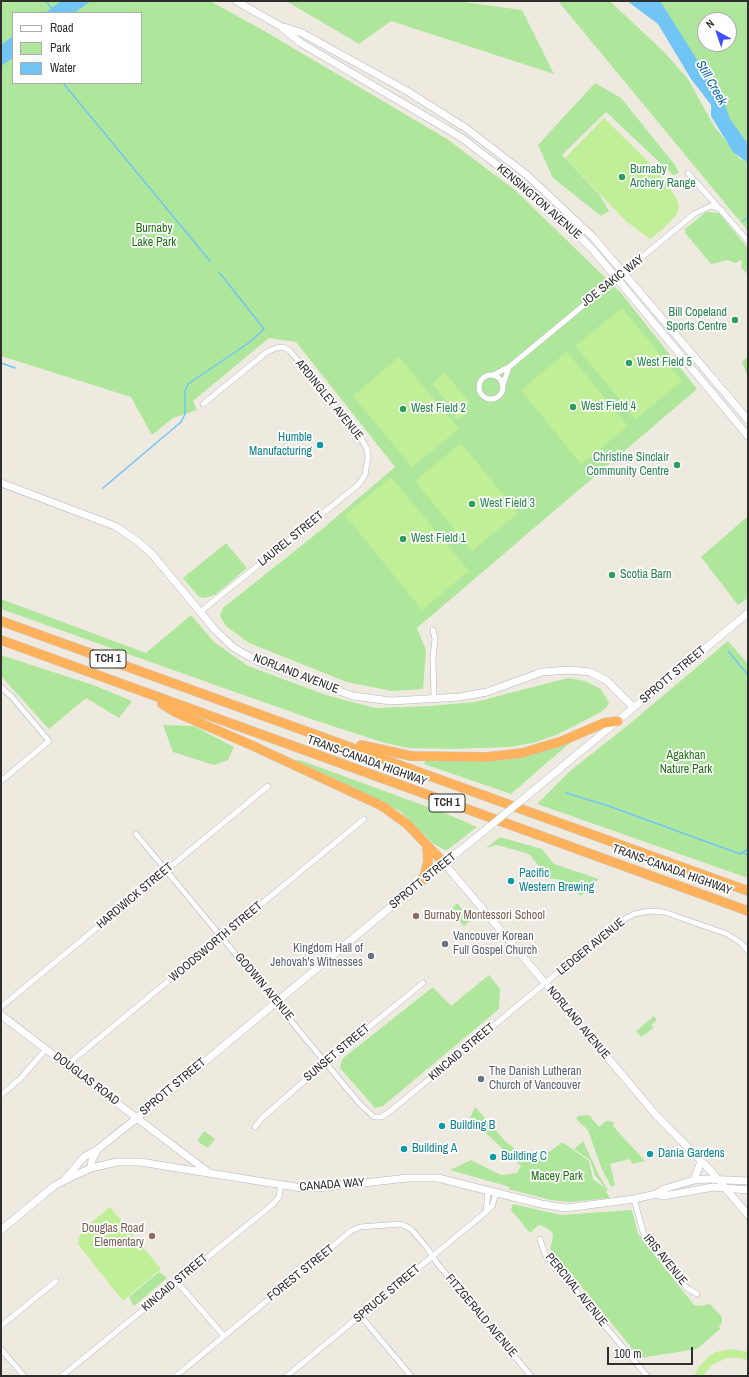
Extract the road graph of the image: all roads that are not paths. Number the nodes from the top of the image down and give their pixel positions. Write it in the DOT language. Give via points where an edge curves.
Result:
graph roads {
  1 [pos="236,1"];
  2 [pos="280,26"];
  3 [pos="688,173"];
  4 [pos="722,210"];
  5 [pos="748,241"];
  6 [pos="625,273"];
  7 [pos="617,279"];
  8 [pos="509,367"];
  9 [pos="493,375"];
  10 [pos="503,385"];
  11 [pos="203,404"];
  12 [pos="748,420"];
  13 [pos="748,436"];
  14 [pos="368,457"];
  15 [pos="1,483"];
  16 [pos="200,612"];
  17 [pos="748,613"];
  18 [pos="1,621"];
  19 [pos="433,630"];
  20 [pos="1,640"];
  21 [pos="1,687"];
  22 [pos="147,694"];
  23 [pos="434,698"];
  24 [pos="634,708"];
  25 [pos="618,721"];
  26 [pos="338,742"];
  27 [pos="1,781"];
  28 [pos="268,786"];
  29 [pos="364,819"];
  30 [pos="136,834"];
  31 [pos="427,846"];
  32 [pos="444,863"];
  33 [pos="166,870"];
  34 [pos="423,880"];
  35 [pos="748,891"];
  36 [pos="748,911"];
  37 [pos="222,937"];
  38 [pos="748,951"];
  39 [pos="422,983"];
  40 [pos="545,984"];
  41 [pos="275,1002"];
  42 [pos="1,1006"];
  43 [pos="1,1015"];
  44 [pos="46,1049"];
  45 [pos="326,1062"];
  46 [pos="68,1066"];
  47 [pos="1,1095"];
  48 [pos="137,1118"];
  49 [pos="378,1118"];
  50 [pos="255,1127"];
  51 [pos="98,1149"];
  52 [pos="701,1161"];
  53 [pos="91,1168"];
  54 [pos="209,1173"];
  55 [pos="717,1179"];
  56 [pos="64,1180"];
  57 [pos="694,1180"];
  58 [pos="748,1181"];
  59 [pos="281,1185"];
  60 [pos="724,1187"];
  61 [pos="748,1190"];
  62 [pos="488,1191"];
  63 [pos="496,1193"];
  64 [pos="656,1194"];
  65 [pos="634,1199"];
  66 [pos="486,1212"];
  67 [pos="748,1215"];
  68 [pos="1,1230"];
  69 [pos="540,1239"];
  70 [pos="432,1256"];
  71 [pos="56,1281"];
  72 [pos="176,1282"];
  73 [pos="697,1294"];
  74 [pos="360,1316"];
  75 [pos="1,1326"];
  76 [pos="224,1336"];
  77 [pos="1,1349"];
  78 [pos="291,1375"];
  79 [pos="24,1376"];
  80 [pos="62,1376"];
  81 [pos="176,1376"];
  82 [pos="411,1376"];
  83 [pos="531,1376"];
  84 [pos="647,1376"];
  1 -- 2 [label="main road, KENSINGTON AVENUE"];
  2 -- 6 [label="main road, KENSINGTON AVENUE" via="302,33 407,91 467,129 527,175 565,209"];
  2 -- 7 [label="main road, KENSINGTON AVENUE" via="301,43 468,143 512,176 565,222"];
  3 -- 4 [label="street"];
  4 -- 5 [label="street"];
  4 -- 6 [label="street, JOE SAKIC WAY" via="712,206 694,214"];
  6 -- 7 [label="street, JOE SAKIC WAY"];
  6 -- 12 [label="main road, KENSINGTON AVENUE"];
  7 -- 8 [label="street, JOE SAKIC WAY"];
  7 -- 13 [label="main road, KENSINGTON AVENUE"];
  8 -- 9 [label="street, JOE SAKIC WAY"];
  8 -- 10 [label="street, JOE SAKIC WAY"];
  9 -- 10 [label="street" via="500,379"];
  9 -- 10 [label="street, JOE SAKIC WAY" via="487,375 481,380 479,388 482,395 489,398 497,397 502,392"];
  11 -- 14 [label="street, ARDINGLEY AVENUE" via="267,352 283,347 290,351 360,436"];
  14 -- 16 [label="street, LAUREL STREET" via="367,469 358,485"];
  15 -- 16 [label="main road, NORLAND AVENUE" via="103,520 126,532 152,554"];
  16 -- 23 [label="main road, NORLAND AVENUE" via="231,645 259,662 360,698 391,701"];
  17 -- 24 [label="main road, SPROTT STREET"];
  18 -- 26 [label="highway, TRANS-CANADA HIGHWAY / TCH 1"];
  19 -- 23 [label="street"];
  20 -- 22 [label="highway, TRANS-CANADA HIGHWAY / TCH 1"];
  21 -- 27 [label="street" via="10,694 49,741"];
  22 -- 31 [label="highway" via="175,712 382,806 407,824"];
  22 -- 36 [label="highway, TRANS-CANADA HIGHWAY / TCH 1"];
  23 -- 24 [label="main road, NORLAND AVENUE" via="474,695 542,672 569,670 590,672 602,677"];
  24 -- 25 [label="main road, SPROTT STREET"];
  25 -- 26 [label="highway" via="604,723 562,741 522,753 487,757 411,756"];
  25 -- 32 [label="main road, SPROTT STREET, bridge"];
  26 -- 35 [label="highway, TRANS-CANADA HIGHWAY / TCH 1"];
  28 -- 33 [label="street, HARDWICK STREET"];
  29 -- 37 [label="street, WOODSWORTH STREET"];
  30 -- 33 [label="street, GODWIN AVENUE"];
  31 -- 32 [label="highway"];
  31 -- 34 [label="highway" via="428,862"];
  32 -- 34 [label="main road, SPROTT STREET"];
  32 -- 40 [label="main road, NORLAND AVENUE"];
  33 -- 37 [label="street, GODWIN AVENUE"];
  33 -- 42 [label="street, HARDWICK STREET"];
  34 -- 41 [label="main road, SPROTT STREET"];
  37 -- 41 [label="street, GODWIN AVENUE"];
  37 -- 46 [label="street, WOODSWORTH STREET"];
  38 -- 40 [label="street, LEDGER AVENUE" via="727,934 664,912 642,912 619,922"];
  39 -- 45 [label="street, SUNSET STREET"];
  40 -- 49 [label="street, KINCAID STREET" via="388,1113"];
  40 -- 52 [label="main road, NORLAND AVENUE" via="656,1115"];
  41 -- 45 [label="street, GODWIN AVENUE"];
  41 -- 48 [label="main road, SPROTT STREET"];
  43 -- 44 [label="main road, DOUGLAS ROAD"];
  44 -- 46 [label="main road, DOUGLAS ROAD"];
  44 -- 47 [label="street" via="20,1079"];
  45 -- 49 [label="street, GODWIN AVENUE" via="369,1115"];
  45 -- 50 [label="street, SUNSET STREET"];
  46 -- 48 [label="main road, DOUGLAS ROAD"];
  48 -- 51 [label="main road, SPROTT STREET"];
  48 -- 54 [label="main road, DOUGLAS ROAD"];
  51 -- 53 [label="main road"];
  51 -- 56 [label="main road, SPROTT STREET" via="84,1157"];
  52 -- 55 [label="main road, NORLAND AVENUE"];
  52 -- 57 [label="main road"];
  53 -- 54 [label="main road, CANADA WAY" via="117,1162 140,1162"];
  53 -- 56 [label="main road, CANADA WAY"];
  54 -- 59 [label="main road, CANADA WAY"];
  55 -- 57 [label="main road, CANADA WAY"];
  55 -- 58 [label="main road, CANADA WAY"];
  55 -- 60 [label="main road, NORLAND AVENUE"];
  56 -- 68 [label="main road, CANADA WAY"];
  57 -- 64 [label="main road, CANADA WAY"];
  59 -- 62 [label="main road, CANADA WAY" via="318,1188 424,1177 453,1181"];
  59 -- 72 [label="street, KINCAID STREET" via="279,1197 273,1204"];
  60 -- 61 [label="main road, CANADA WAY"];
  60 -- 64 [label="main road, CANADA WAY" via="710,1187 664,1196"];
  60 -- 67 [label="main road, NORLAND AVENUE"];
  62 -- 63 [label="main road, CANADA WAY"];
  62 -- 66 [label="street"];
  63 -- 65 [label="main road, CANADA WAY" via="566,1208"];
  63 -- 66 [label="street, SPRUCE STREET" via="492,1206"];
  64 -- 65 [label="main road, CANADA WAY"];
  65 -- 73 [label="street, IRIS AVENUE" via="644,1235 687,1288"];
  66 -- 70 [label="street, SPRUCE STREET"];
  69 -- 84 [label="street, PERCIVAL AVENUE" via="545,1254"];
  70 -- 74 [label="street, SPRUCE STREET"];
  70 -- 76 [label="street, FOREST STREET" via="405,1225 356,1228"];
  70 -- 83 [label="street, FITZGERALD AVENUE"];
  71 -- 75 [label="street"];
  72 -- 76 [label="street"];
  72 -- 80 [label="street, KINCAID STREET"];
  74 -- 78 [label="street, SPRUCE STREET"];
  74 -- 82 [label="street"];
  76 -- 81 [label="street, FOREST STREET"];
  77 -- 79 [label="street"];
}
